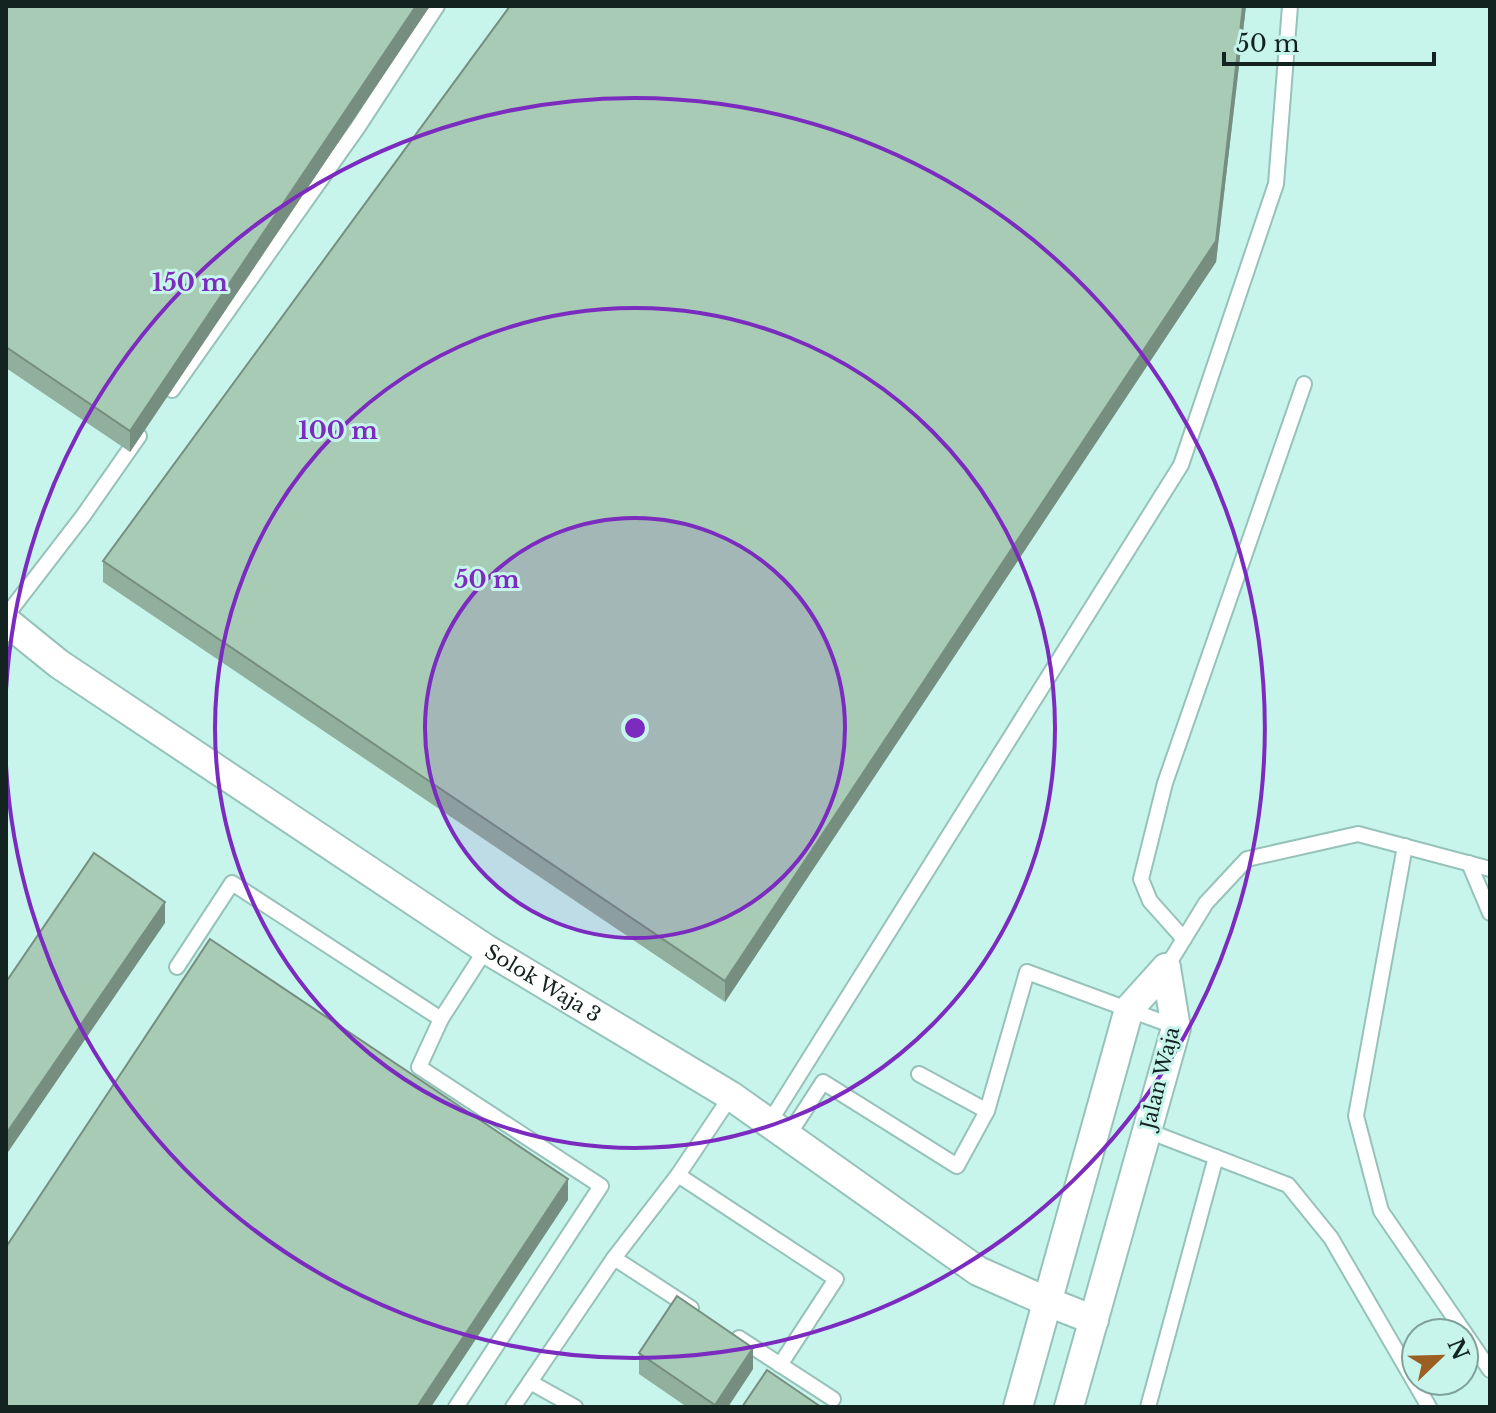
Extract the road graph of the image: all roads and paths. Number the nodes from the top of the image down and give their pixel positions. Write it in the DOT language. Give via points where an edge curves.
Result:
graph roads {
  1 [pos="437,6"];
  2 [pos="1290,6"];
  3 [pos="1304,384"];
  4 [pos="165,399"];
  5 [pos="147,425"];
  6 [pos="6,618"];
  7 [pos="1405,846"];
  8 [pos="1469,863"];
  9 [pos="1490,869"];
  10 [pos="1490,913"];
  11 [pos="1184,939"];
  12 [pos="486,949"];
  13 [pos="177,967"];
  14 [pos="1166,968"];
  15 [pos="1129,1009"];
  16 [pos="441,1019"];
  17 [pos="1176,1028"];
  18 [pos="919,1074"];
  19 [pos="731,1096"];
  20 [pos="987,1111"];
  21 [pos="779,1130"];
  22 [pos="1148,1131"];
  23 [pos="1216,1157"];
  24 [pos="678,1175"];
  25 [pos="614,1258"];
  26 [pos="1048,1302"];
  27 [pos="703,1316"];
  28 [pos="1094,1320"];
  29 [pos="729,1332"];
  30 [pos="780,1365"];
  31 [pos="1490,1370"];
  32 [pos="530,1382"];
  33 [pos="833,1399"];
  34 [pos="456,1407"];
  35 [pos="513,1407"];
  36 [pos="575,1407"];
  37 [pos="1018,1407"];
  38 [pos="1069,1407"];
  39 [pos="1148,1407"];
  40 [pos="1429,1407"];
  1 -- 4 [label="lane"];
  2 -- 21 [label="lane" via="1276,184 1181,465"];
  3 -- 11 [label="lane" via="1165,783 1141,879 1150,901"];
  5 -- 6 [label="lane"];
  6 -- 12 [label="street, Solok Waja 3" via="59,664"];
  7 -- 8 [label="lane"];
  7 -- 11 [label="lane" via="1358,834 1247,859 1206,903"];
  7 -- 31 [label="lane" via="1356,1116 1381,1211"];
  8 -- 9 [label="lane"];
  8 -- 10 [label="lane"];
  11 -- 14 [label="lane"];
  12 -- 16 [label="lane"];
  12 -- 19 [label="street, Solok Waja 3"];
  13 -- 16 [label="lane" via="232,883"];
  14 -- 15 [label="street"];
  14 -- 17 [label="street, Jalan Waja"];
  15 -- 17 [label="lane"];
  15 -- 20 [label="lane" via="1027,972"];
  15 -- 26 [label="street"];
  16 -- 34 [label="lane" via="419,1067 601,1186"];
  17 -- 22 [label="street, Jalan Waja"];
  18 -- 20 [label="lane"];
  19 -- 21 [label="street, Solok Waja 3"];
  19 -- 24 [label="lane"];
  20 -- 21 [label="lane" via="957,1166 823,1082"];
  21 -- 26 [label="street, Solok Waja 3" via="978,1271"];
  22 -- 23 [label="lane"];
  22 -- 28 [label="street, Jalan Waja"];
  23 -- 39 [label="lane"];
  23 -- 40 [label="lane" via="1288,1185 1331,1238"];
  24 -- 25 [label="lane"];
  24 -- 30 [label="lane" via="836,1279"];
  25 -- 27 [label="lane"];
  25 -- 32 [label="lane"];
  26 -- 28 [label="street, Solok Waja 3"];
  26 -- 37 [label="street"];
  28 -- 38 [label="street, Jalan Waja"];
  29 -- 30 [label="lane"];
  30 -- 33 [label="lane"];
  32 -- 35 [label="lane"];
  32 -- 36 [label="lane"];
}
